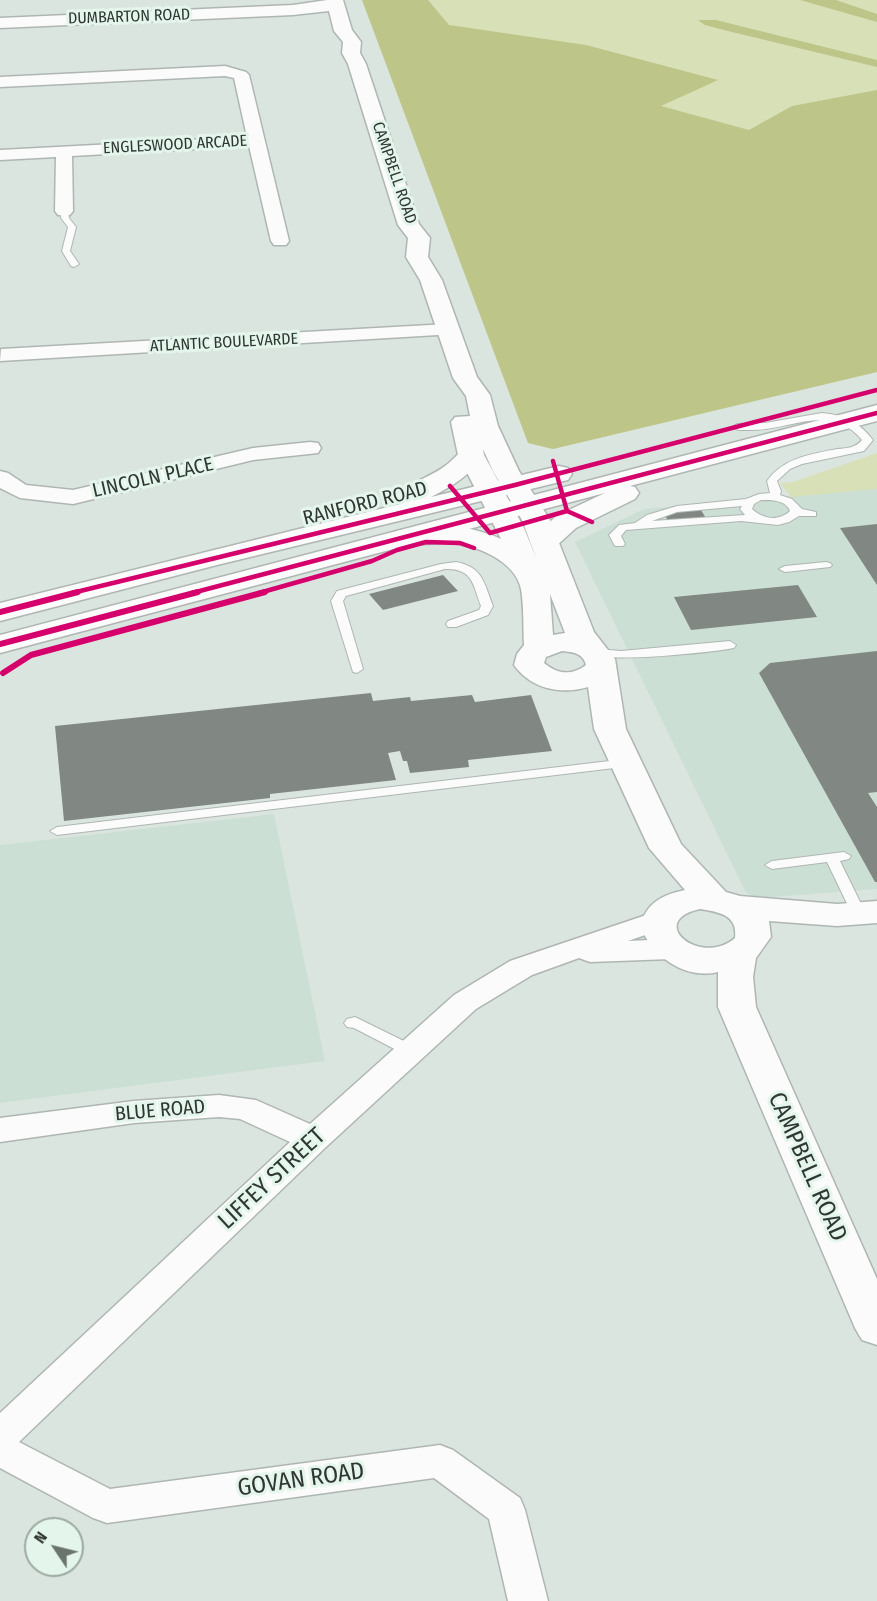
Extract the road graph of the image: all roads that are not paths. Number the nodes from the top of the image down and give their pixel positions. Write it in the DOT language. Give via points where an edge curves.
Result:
graph roads {
  1 [pos="337,6"];
  2 [pos="0,23"];
  3 [pos="0,82"];
  4 [pos="256,141"];
  5 [pos="64,151"];
  6 [pos="0,155"];
  7 [pos="64,211"];
  8 [pos="280,241"];
  9 [pos="74,264"];
  10 [pos="448,330"];
  11 [pos="0,355"];
  12 [pos="467,381"];
  13 [pos="877,390"];
  14 [pos="877,413"];
  15 [pos="847,421"];
  16 [pos="736,427"];
  17 [pos="310,448"];
  18 [pos="471,455"];
  19 [pos="689,462"];
  20 [pos="0,478"];
  21 [pos="774,497"];
  22 [pos="509,499"];
  23 [pos="749,502"];
  24 [pos="812,514"];
  25 [pos="792,516"];
  26 [pos="759,519"];
  27 [pos="357,524"];
  28 [pos="640,524"];
  29 [pos="802,528"];
  30 [pos="404,538"];
  31 [pos="544,542"];
  32 [pos="619,544"];
  33 [pos="826,565"];
  34 [pos="527,569"];
  35 [pos="785,569"];
  36 [pos="0,612"];
  37 [pos="452,624"];
  38 [pos="0,644"];
  39 [pos="730,645"];
  40 [pos="539,647"];
  41 [pos="603,658"];
  42 [pos="357,669"];
  43 [pos="552,680"];
  44 [pos="610,729"];
  45 [pos="626,764"];
  46 [pos="57,831"];
  47 [pos="666,848"];
  48 [pos="772,865"];
  49 [pos="725,903"];
  50 [pos="858,914"];
  51 [pos="669,934"];
  52 [pos="746,946"];
  53 [pos="737,1006"];
  54 [pos="352,1023"];
  55 [pos="411,1051"];
  56 [pos="0,1130"];
  57 [pos="314,1139"];
  58 [pos="877,1328"];
  59 [pos="0,1436"];
  60 [pos="0,1450"];
  61 [pos="528,1601"];
  1 -- 2 [label="street, DUMBARTON ROAD" via="315,13 293,10"];
  1 -- 10 [label="street, CAMPBELL ROAD" via="343,31 352,42 351,54 409,225 418,238 417,257 431,280"];
  3 -- 4 [label="street, ENGLESWOOD ARCADE" via="225,70 242,75"];
  4 -- 5 [label="street, ENGLESWOOD ARCADE"];
  4 -- 8 [label="street"];
  5 -- 6 [label="street, ENGLESWOOD ARCADE"];
  5 -- 7 [label="street"];
  7 -- 9 [label="lane" via="64,218 72,227 66,251"];
  10 -- 11 [label="street, ATLANTIC BOULEVARDE"];
  10 -- 12 [label="street, CAMPBELL ROAD"];
  12 -- 18 [label="street, CAMPBELL ROAD" via="458,398"];
  12 -- 22 [label="street, CAMPBELL ROAD" via="478,395 485,426 506,471"];
  13 -- 16 [label="street, RANFORD ROAD"];
  14 -- 15 [label="street, RANFORD ROAD"];
  15 -- 16 [label="lane" via="810,416 768,427"];
  15 -- 19 [label="street, RANFORD ROAD"];
  15 -- 21 [label="lane" via="868,440 860,449 789,464 775,472"];
  16 -- 22 [label="street, RANFORD ROAD"];
  17 -- 20 [label="street, LINCOLN PLACE" via="253,454 73,497 20,491"];
  18 -- 22 [label="street, CAMPBELL ROAD"];
  18 -- 27 [label="street" via="456,472"];
  19 -- 22 [label="street, RANFORD ROAD"];
  19 -- 31 [label="street" via="566,522"];
  21 -- 23 [label="lane"];
  21 -- 25 [label="lane" via="793,504"];
  22 -- 27 [label="street, RANFORD ROAD"];
  22 -- 30 [label="street, RANFORD ROAD"];
  22 -- 31 [label="street, CAMPBELL ROAD"];
  22 -- 34 [label="street, CAMPBELL ROAD"];
  23 -- 26 [label="lane" via="746,509"];
  23 -- 28 [label="lane" via="668,511"];
  24 -- 25 [label="lane"];
  25 -- 26 [label="lane" via="774,522"];
  25 -- 29 [label="lane"];
  26 -- 28 [label="lane"];
  27 -- 36 [label="street, RANFORD ROAD"];
  28 -- 32 [label="lane" via="623,527 615,535"];
  30 -- 34 [label="street" via="461,534 496,547"];
  30 -- 38 [label="street, RANFORD ROAD"];
  31 -- 41 [label="street, CAMPBELL ROAD" via="580,635"];
  33 -- 35 [label="lane"];
  34 -- 40 [label="street, CAMPBELL ROAD" via="535,589"];
  37 -- 42 [label="lane" via="484,612 487,606 473,573 462,565 341,594 337,601"];
  39 -- 41 [label="lane" via="664,647"];
  40 -- 41 [label="street" via="575,643"];
  40 -- 43 [label="street, CAMPBELL ROAD" via="532,653 529,665"];
  41 -- 43 [label="street" via="596,673 576,681"];
  41 -- 44 [label="street, CAMPBELL ROAD"];
  43 -- 44 [label="street, CAMPBELL ROAD"];
  44 -- 45 [label="street, CAMPBELL ROAD"];
  45 -- 46 [label="lane"];
  45 -- 47 [label="street, CAMPBELL ROAD"];
  47 -- 49 [label="street, CAMPBELL ROAD"];
  47 -- 51 [label="street, CAMPBELL ROAD"];
  48 -- 50 [label="lane" via="838,857"];
  49 -- 50 [label="street"];
  49 -- 51 [label="street" via="688,899"];
  49 -- 52 [label="street, CAMPBELL ROAD" via="751,922 754,931"];
  50 -- 52 [label="street"];
  51 -- 52 [label="street" via="716,960"];
  51 -- 53 [label="street, CAMPBELL ROAD" via="706,980"];
  51 -- 55 [label="street, LIFFEY STREET" via="564,952 521,968 465,1002"];
  52 -- 53 [label="street, CAMPBELL ROAD" via="735,977"];
  53 -- 58 [label="street, CAMPBELL ROAD"];
  54 -- 55 [label="lane"];
  55 -- 57 [label="street, LIFFEY STREET"];
  56 -- 57 [label="street, BLUE ROAD" via="134,1112 219,1106 245,1108"];
  57 -- 59 [label="street, LIFFEY STREET"];
  60 -- 61 [label="street, GOVAN ROAD" via="107,1506 440,1461 506,1510"];
}
